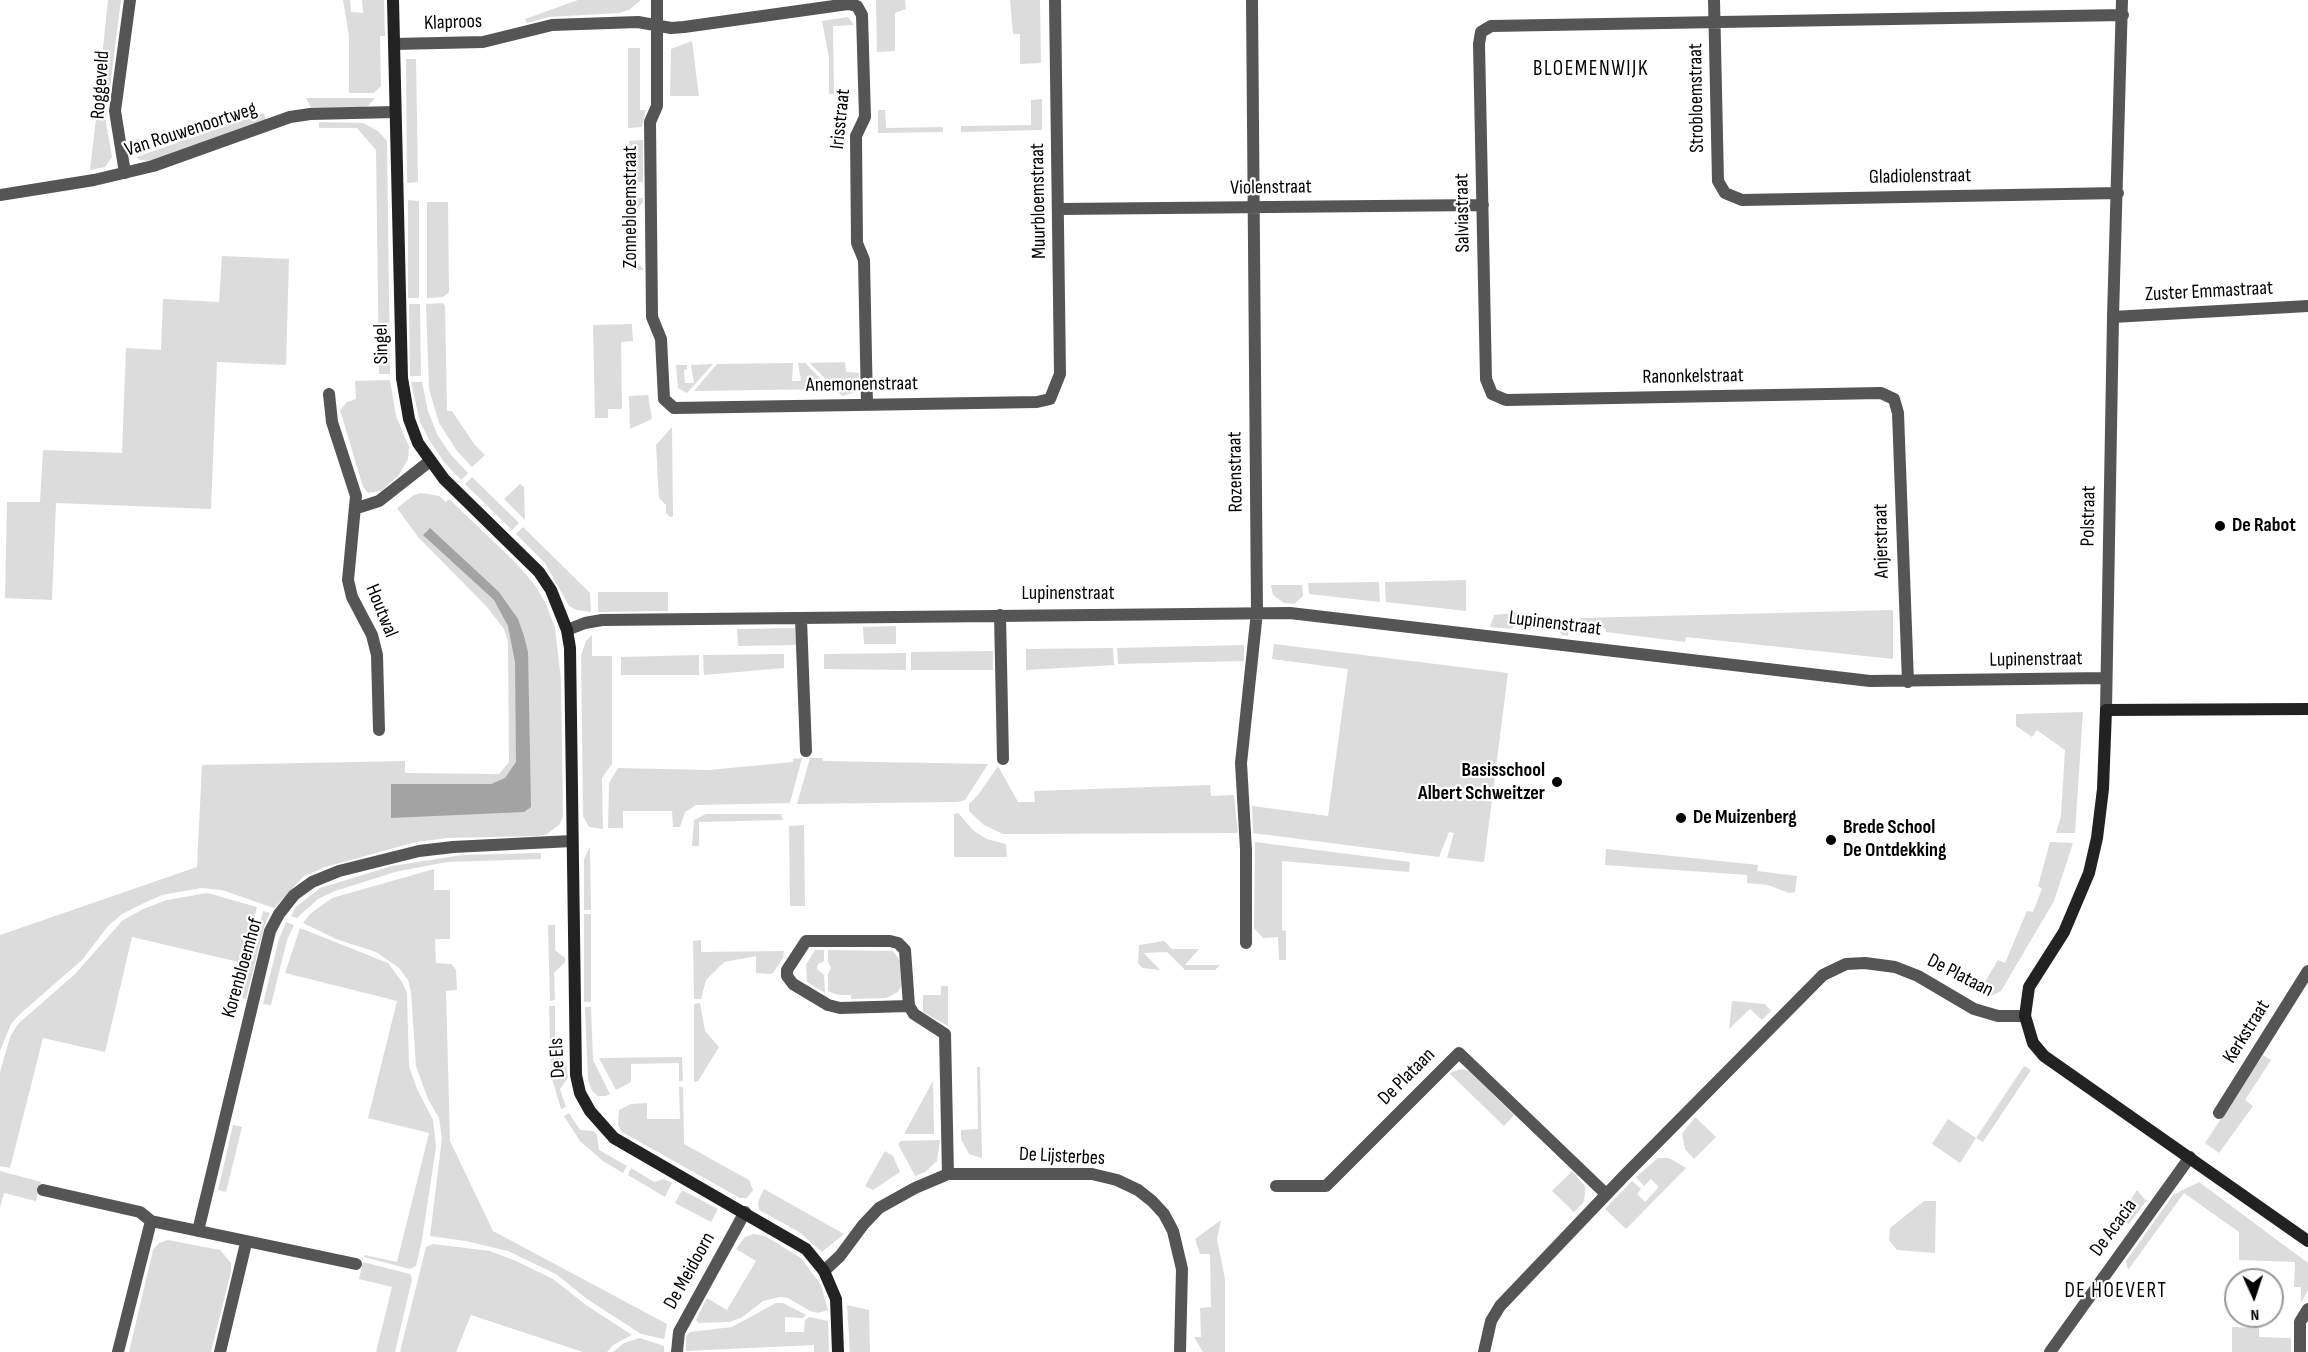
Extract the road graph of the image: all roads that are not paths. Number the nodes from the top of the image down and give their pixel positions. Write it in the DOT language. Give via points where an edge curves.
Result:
graph roads {
  1 [pos="130,0"];
  2 [pos="393,0"];
  3 [pos="657,0"];
  4 [pos="1055,0"];
  5 [pos="1252,0"];
  6 [pos="1714,0"];
  7 [pos="2122,0"];
  8 [pos="2123,15"];
  9 [pos="1715,21"];
  10 [pos="655,25"];
  11 [pos="394,44"];
  12 [pos="395,112"];
  13 [pos="125,173"];
  14 [pos="1725,193"];
  15 [pos="2118,193"];
  16 [pos="0,195"];
  17 [pos="1483,205"];
  18 [pos="1253,207"];
  19 [pos="1059,209"];
  20 [pos="2308,306"];
  21 [pos="2113,317"];
  22 [pos="329,394"];
  23 [pos="1492,394"];
  24 [pos="1050,399"];
  25 [pos="1894,399"];
  26 [pos="867,405"];
  27 [pos="674,408"];
  28 [pos="430,461"];
  29 [pos="357,508"];
  30 [pos="1257,612"];
  31 [pos="1000,615"];
  32 [pos="801,619"];
  33 [pos="567,630"];
  34 [pos="2105,678"];
  35 [pos="1908,682"];
  36 [pos="2308,709"];
  37 [pos="2106,710"];
  38 [pos="379,730"];
  39 [pos="806,751"];
  40 [pos="1003,759"];
  41 [pos="572,841"];
  42 [pos="1246,943"];
  43 [pos="2308,971"];
  44 [pos="909,1006"];
  45 [pos="2025,1016"];
  46 [pos="2219,1113"];
  47 [pos="2190,1156"];
  48 [pos="948,1174"];
  49 [pos="1276,1186"];
  50 [pos="43,1190"];
  51 [pos="1606,1194"];
  52 [pos="745,1212"];
  53 [pos="151,1221"];
  54 [pos="198,1231"];
  55 [pos="2308,1240"];
  56 [pos="246,1243"];
  57 [pos="356,1264"];
  58 [pos="824,1271"];
  59 [pos="2308,1309"];
  60 [pos="118,1352"];
  61 [pos="220,1352"];
  62 [pos="677,1352"];
  63 [pos="838,1352"];
  64 [pos="1180,1352"];
  65 [pos="1484,1352"];
  66 [pos="2050,1352"];
  67 [pos="2300,1352"];
  1 -- 13 [label="street, Roggeveld" via="115,111"];
  2 -- 11 [label="street, Singel"];
  3 -- 10 [label="street, Zonnebloemstraat"];
  4 -- 19 [label="street, Muurbloemstraat"];
  5 -- 18 [label="street, Rozenstraat"];
  6 -- 9 [label="street, Strobloemstraat"];
  7 -- 8 [label="street, Polstraat"];
  8 -- 9 [label="street"];
  8 -- 15 [label="street, Polstraat"];
  9 -- 14 [label="street, Strobloemstraat" via="1718,181"];
  9 -- 17 [label="street, Salviastraat" via="1491,26 1481,32"];
  10 -- 11 [label="street, Klaproos" via="552,25 483,42"];
  10 -- 26 [label="street, Irisstraat" via="684,27 848,4 857,6 862,15 865,117 856,136 857,243 864,261"];
  10 -- 27 [label="street, Zonnebloemstraat" via="657,106 650,122 652,318 661,339 664,399"];
  11 -- 12 [label="street, Singel"];
  12 -- 13 [label="street, Van Rouwenoortweg" via="290,117"];
  12 -- 28 [label="street, Singel" via="402,378 409,419"];
  13 -- 16 [label="street, Van Rouwenoortweg"];
  14 -- 15 [label="street, Gladiolenstraat" via="1742,200"];
  15 -- 21 [label="street, Polstraat"];
  17 -- 18 [label="street, Violenstraat"];
  17 -- 23 [label="street, Salviastraat" via="1486,379"];
  18 -- 19 [label="street, Violenstraat"];
  18 -- 30 [label="street, Rozenstraat"];
  19 -- 24 [label="street, Muurbloemstraat" via="1060,374"];
  20 -- 21 [label="street, Zuster Emmastraat"];
  21 -- 34 [label="street, Polstraat"];
  22 -- 29 [label="street, Houtwal" via="332,422 348,465"];
  23 -- 25 [label="street, Ranonkelstraat" via="1506,400 1881,393"];
  24 -- 26 [label="street, Anemonenstraat"];
  25 -- 35 [label="street, Anjerstraat" via="1898,413"];
  26 -- 27 [label="street, Anemonenstraat"];
  28 -- 29 [label="street" via="379,501"];
  28 -- 33 [label="street, Singel" via="539,572"];
  29 -- 38 [label="street, Houtwal" via="347,563 348,580 377,655"];
  30 -- 31 [label="street, Lupinenstraat"];
  30 -- 35 [label="street, Lupinenstraat" via="1870,681"];
  30 -- 42 [label="street, Rozenstraat" via="1241,763"];
  31 -- 32 [label="street, Lupinenstraat"];
  31 -- 40 [label="street, Lupinenstraat"];
  32 -- 33 [label="street, Lupinenstraat" via="602,620"];
  32 -- 39 [label="street"];
  33 -- 41 [label="street, De Els"];
  34 -- 35 [label="street, Lupinenstraat"];
  34 -- 37 [label="street, Polstraat"];
  36 -- 37 [label="street"];
  37 -- 45 [label="street, Polstraat" via="2103,789 2089,873 2064,932 2029,987"];
  41 -- 52 [label="street, De Els" via="576,1076 580,1093 614,1138"];
  41 -- 54 [label="street, Korenbloemhof" via="420,851 339,871 312,882 294,896 270,931"];
  43 -- 46 [label="street, Kerkstraat"];
  44 -- 44 [label="street" via="905,950 898,943 806,941 787,970 793,984 828,1005"];
  44 -- 48 [label="street" via="914,1014 945,1034"];
  45 -- 47 [label="street" via="2033,1043 2044,1056"];
  45 -- 51 [label="street, De Plataan" via="1998,1016 1974,1009 1895,967 1865,963 1834,969 1815,981"];
  47 -- 55 [label="street"];
  47 -- 66 [label="street, De Acacia"];
  48 -- 58 [label="street, De Lijsterbes" via="879,1208"];
  48 -- 64 [label="street, De Lijsterbes" via="1092,1174 1138,1190 1164,1214 1178,1244 1183,1311"];
  49 -- 51 [label="street, De Plataan" via="1326,1186 1459,1053"];
  50 -- 53 [label="street" via="140,1212"];
  51 -- 65 [label="street, De Plataan" via="1500,1306 1491,1321"];
  52 -- 58 [label="street, De Els" via="793,1239"];
  52 -- 62 [label="street, De Meidoorn" via="679,1332"];
  53 -- 54 [label="street"];
  53 -- 60 [label="street"];
  54 -- 56 [label="street"];
  56 -- 57 [label="street" via="260,1242"];
  56 -- 61 [label="street"];
  58 -- 63 [label="street, De Els" via="836,1299"];
  59 -- 67 [label="street" via="2300,1322"];
}
